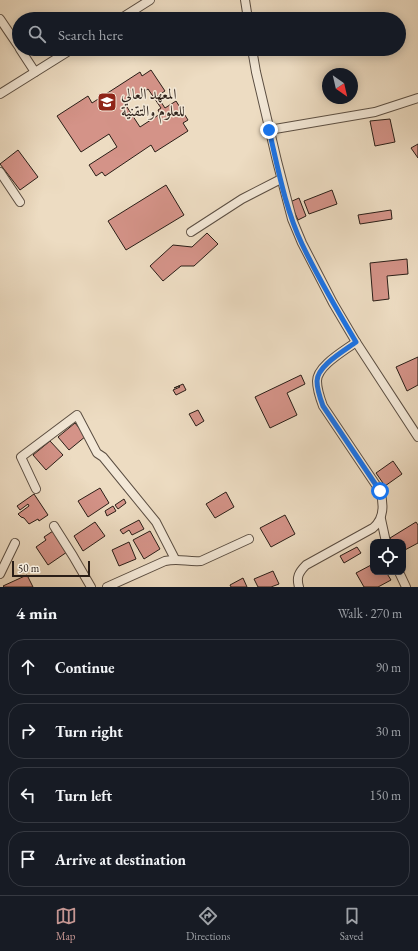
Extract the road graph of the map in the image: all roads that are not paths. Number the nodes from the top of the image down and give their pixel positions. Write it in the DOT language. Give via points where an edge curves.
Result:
graph roads {
  1 [pos="150,0"];
  2 [pos="245,0"];
  3 [pos="131,12"];
  4 [pos="247,12"];
  5 [pos="0,19"];
  6 [pos="12,36"];
  7 [pos="25,56"];
  8 [pos="61,56"];
  9 [pos="253,56"];
  10 [pos="35,72"];
  11 [pos="0,94"];
  12 [pos="418,98"];
  13 [pos="269,130"];
  14 [pos="0,172"];
  15 [pos="281,179"];
  16 [pos="20,202"];
  17 [pos="191,232"];
  18 [pos="356,342"];
  19 [pos="418,437"];
  20 [pos="36,489"];
  21 [pos="381,519"];
  22 [pos="54,526"];
  23 [pos="249,539"];
  24 [pos="385,539"];
  25 [pos="15,543"];
  26 [pos="175,559"];
  27 [pos="0,574"];
  28 [pos="400,575"];
  29 [pos="91,587"];
  30 [pos="107,587"];
  31 [pos="299,587"];
  32 [pos="406,587"];
  1 -- 3 [label="street"];
  2 -- 4 [label="street"];
  5 -- 6 [label="street"];
  7 -- 10 [label="street"];
  8 -- 10 [label="street"];
  9 -- 13 [label="street"];
  10 -- 11 [label="street"];
  12 -- 13 [label="street" via="375,112"];
  13 -- 15 [label="street"];
  14 -- 16 [label="street"];
  15 -- 17 [label="street" via="242,199"];
  15 -- 18 [label="street" via="292,219 302,243"];
  18 -- 19 [label="street"];
  18 -- 21 [label="street" via="319,372 318,392 323,406 380,491"];
  20 -- 26 [label="street" via="21,458 77,415 97,453 156,522"];
  21 -- 24 [label="street"];
  21 -- 31 [label="street" via="367,532 306,565 299,573"];
  22 -- 29 [label="street"];
  23 -- 26 [label="street" via="201,561"];
  25 -- 27 [label="street"];
  26 -- 30 [label="street"];
  28 -- 32 [label="street"];
}
